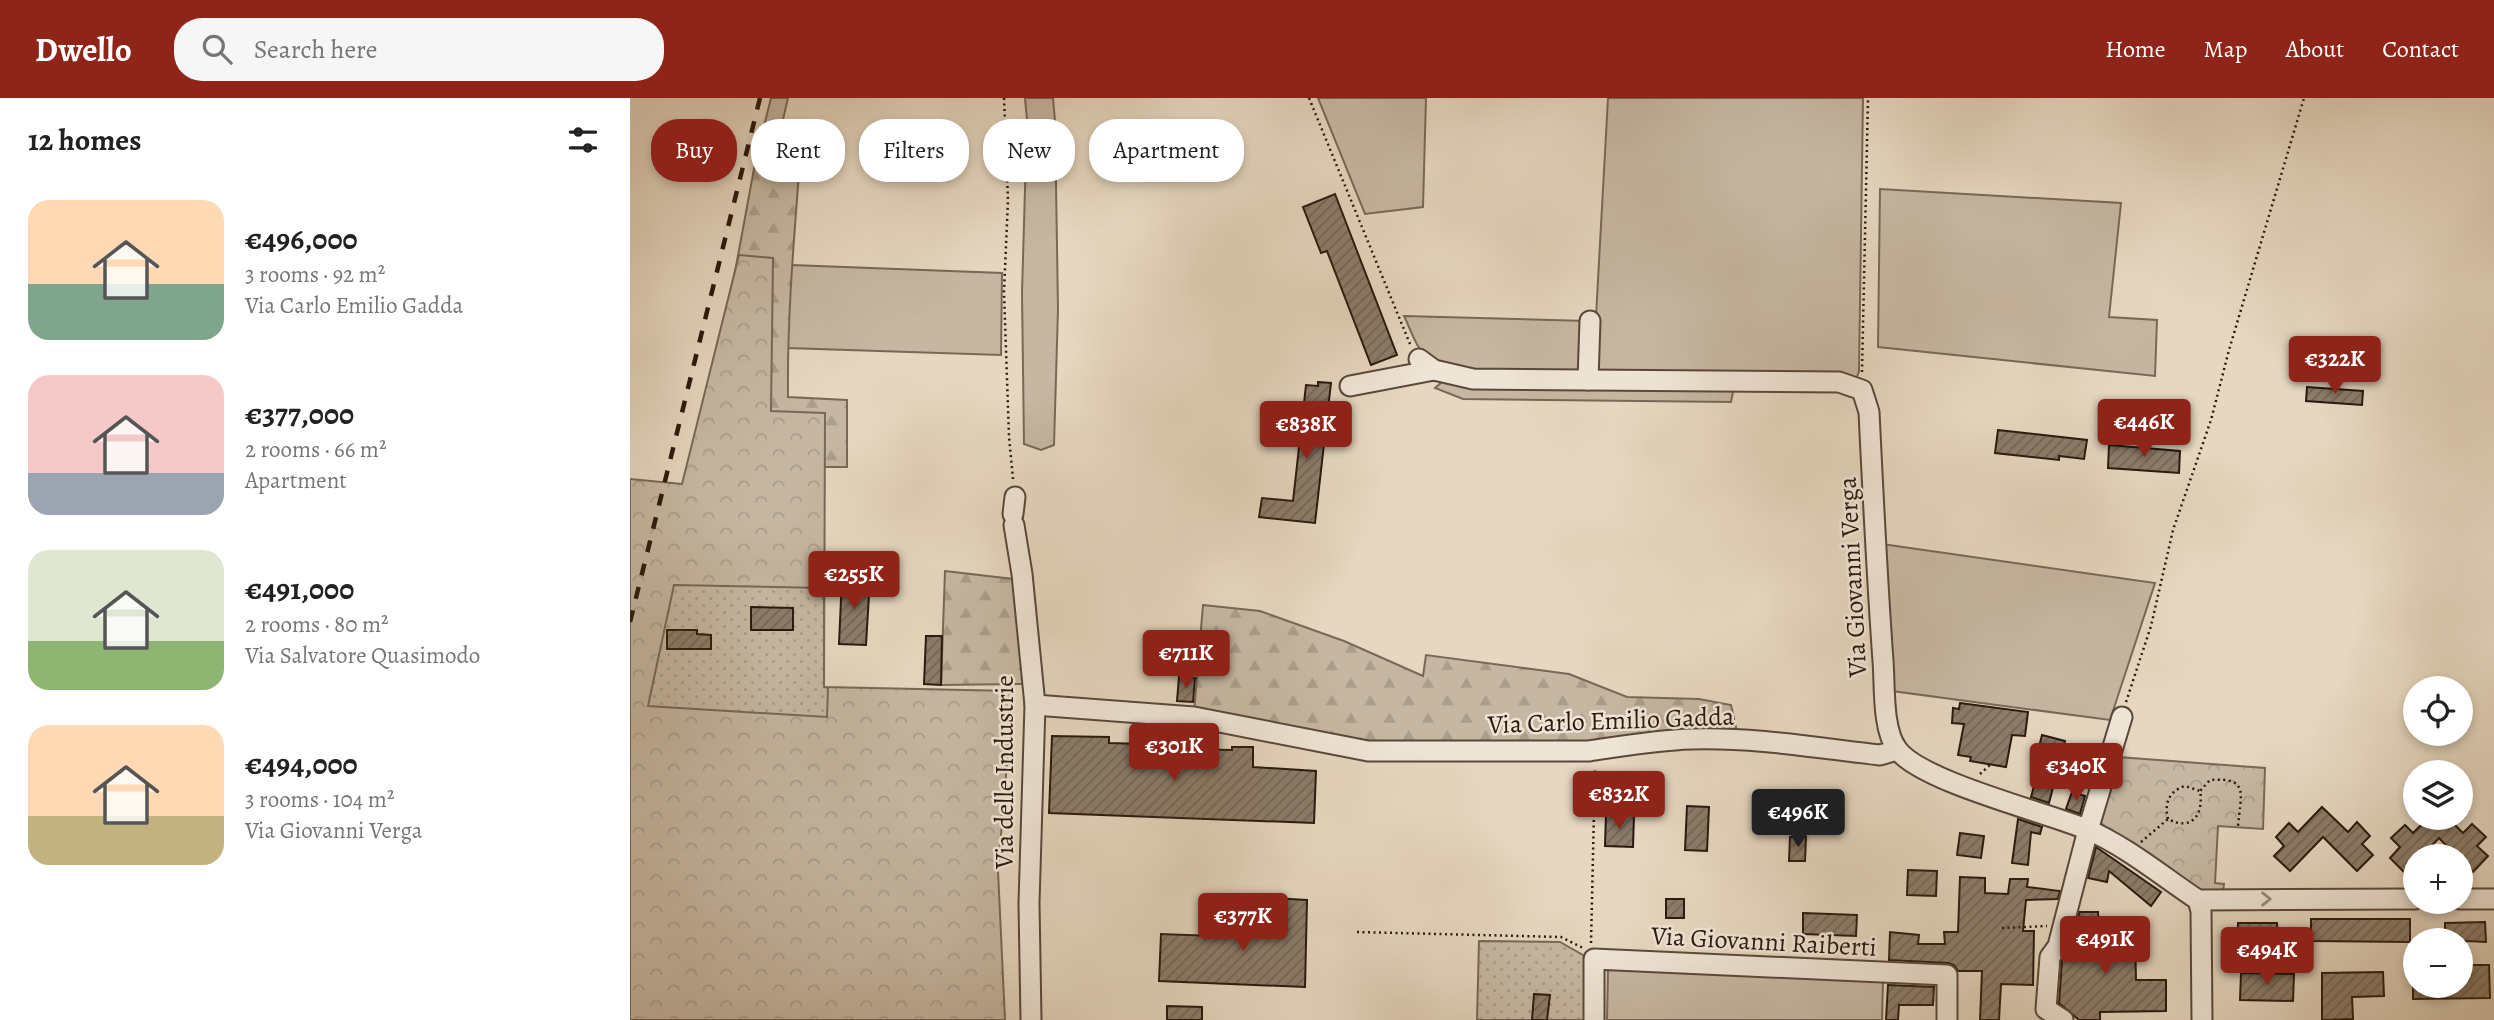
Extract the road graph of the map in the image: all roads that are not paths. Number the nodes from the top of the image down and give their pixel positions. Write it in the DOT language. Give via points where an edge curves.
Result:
graph roads {
  1 [pos="1590,321"];
  2 [pos="1588,380"];
  3 [pos="1350,386"];
  4 [pos="1016,517"];
  5 [pos="1035,705"];
  6 [pos="2122,717"];
  7 [pos="1897,750"];
  8 [pos="2088,830"];
  9 [pos="2403,899"];
  10 [pos="2473,899"];
  11 [pos="2494,899"];
  12 [pos="2198,900"];
  13 [pos="1031,1020"];
  14 [pos="1594,1020"];
  15 [pos="1947,1020"];
  16 [pos="2063,1020"];
  17 [pos="2202,1020"];
  1 -- 2 [label="street"];
  2 -- 3 [label="street" via="1473,379 1426,365"];
  2 -- 7 [label="street, Via Giovanni Verga" via="1839,382 1862,390 1869,412 1887,721"];
  4 -- 5 [label="street, Via delle Industrie"];
  5 -- 7 [label="street, Via Carlo Emilio Gadda" via="1194,717 1368,751 1596,750 1690,739 1880,755"];
  5 -- 13 [label="street, Via delle Industrie"];
  6 -- 8 [label="street"];
  7 -- 8 [label="street" via="1936,775"];
  8 -- 12 [label="street"];
  8 -- 16 [label="street" via="2064,927 2050,957 2046,1009"];
  12 -- 9 [label="street, one-way"];
  10 -- 11 [label="street"];
  12 -- 17 [label="street"];
  14 -- 15 [label="street, Via Giovanni Raiberti" via="1593,956 1947,975"];
}
